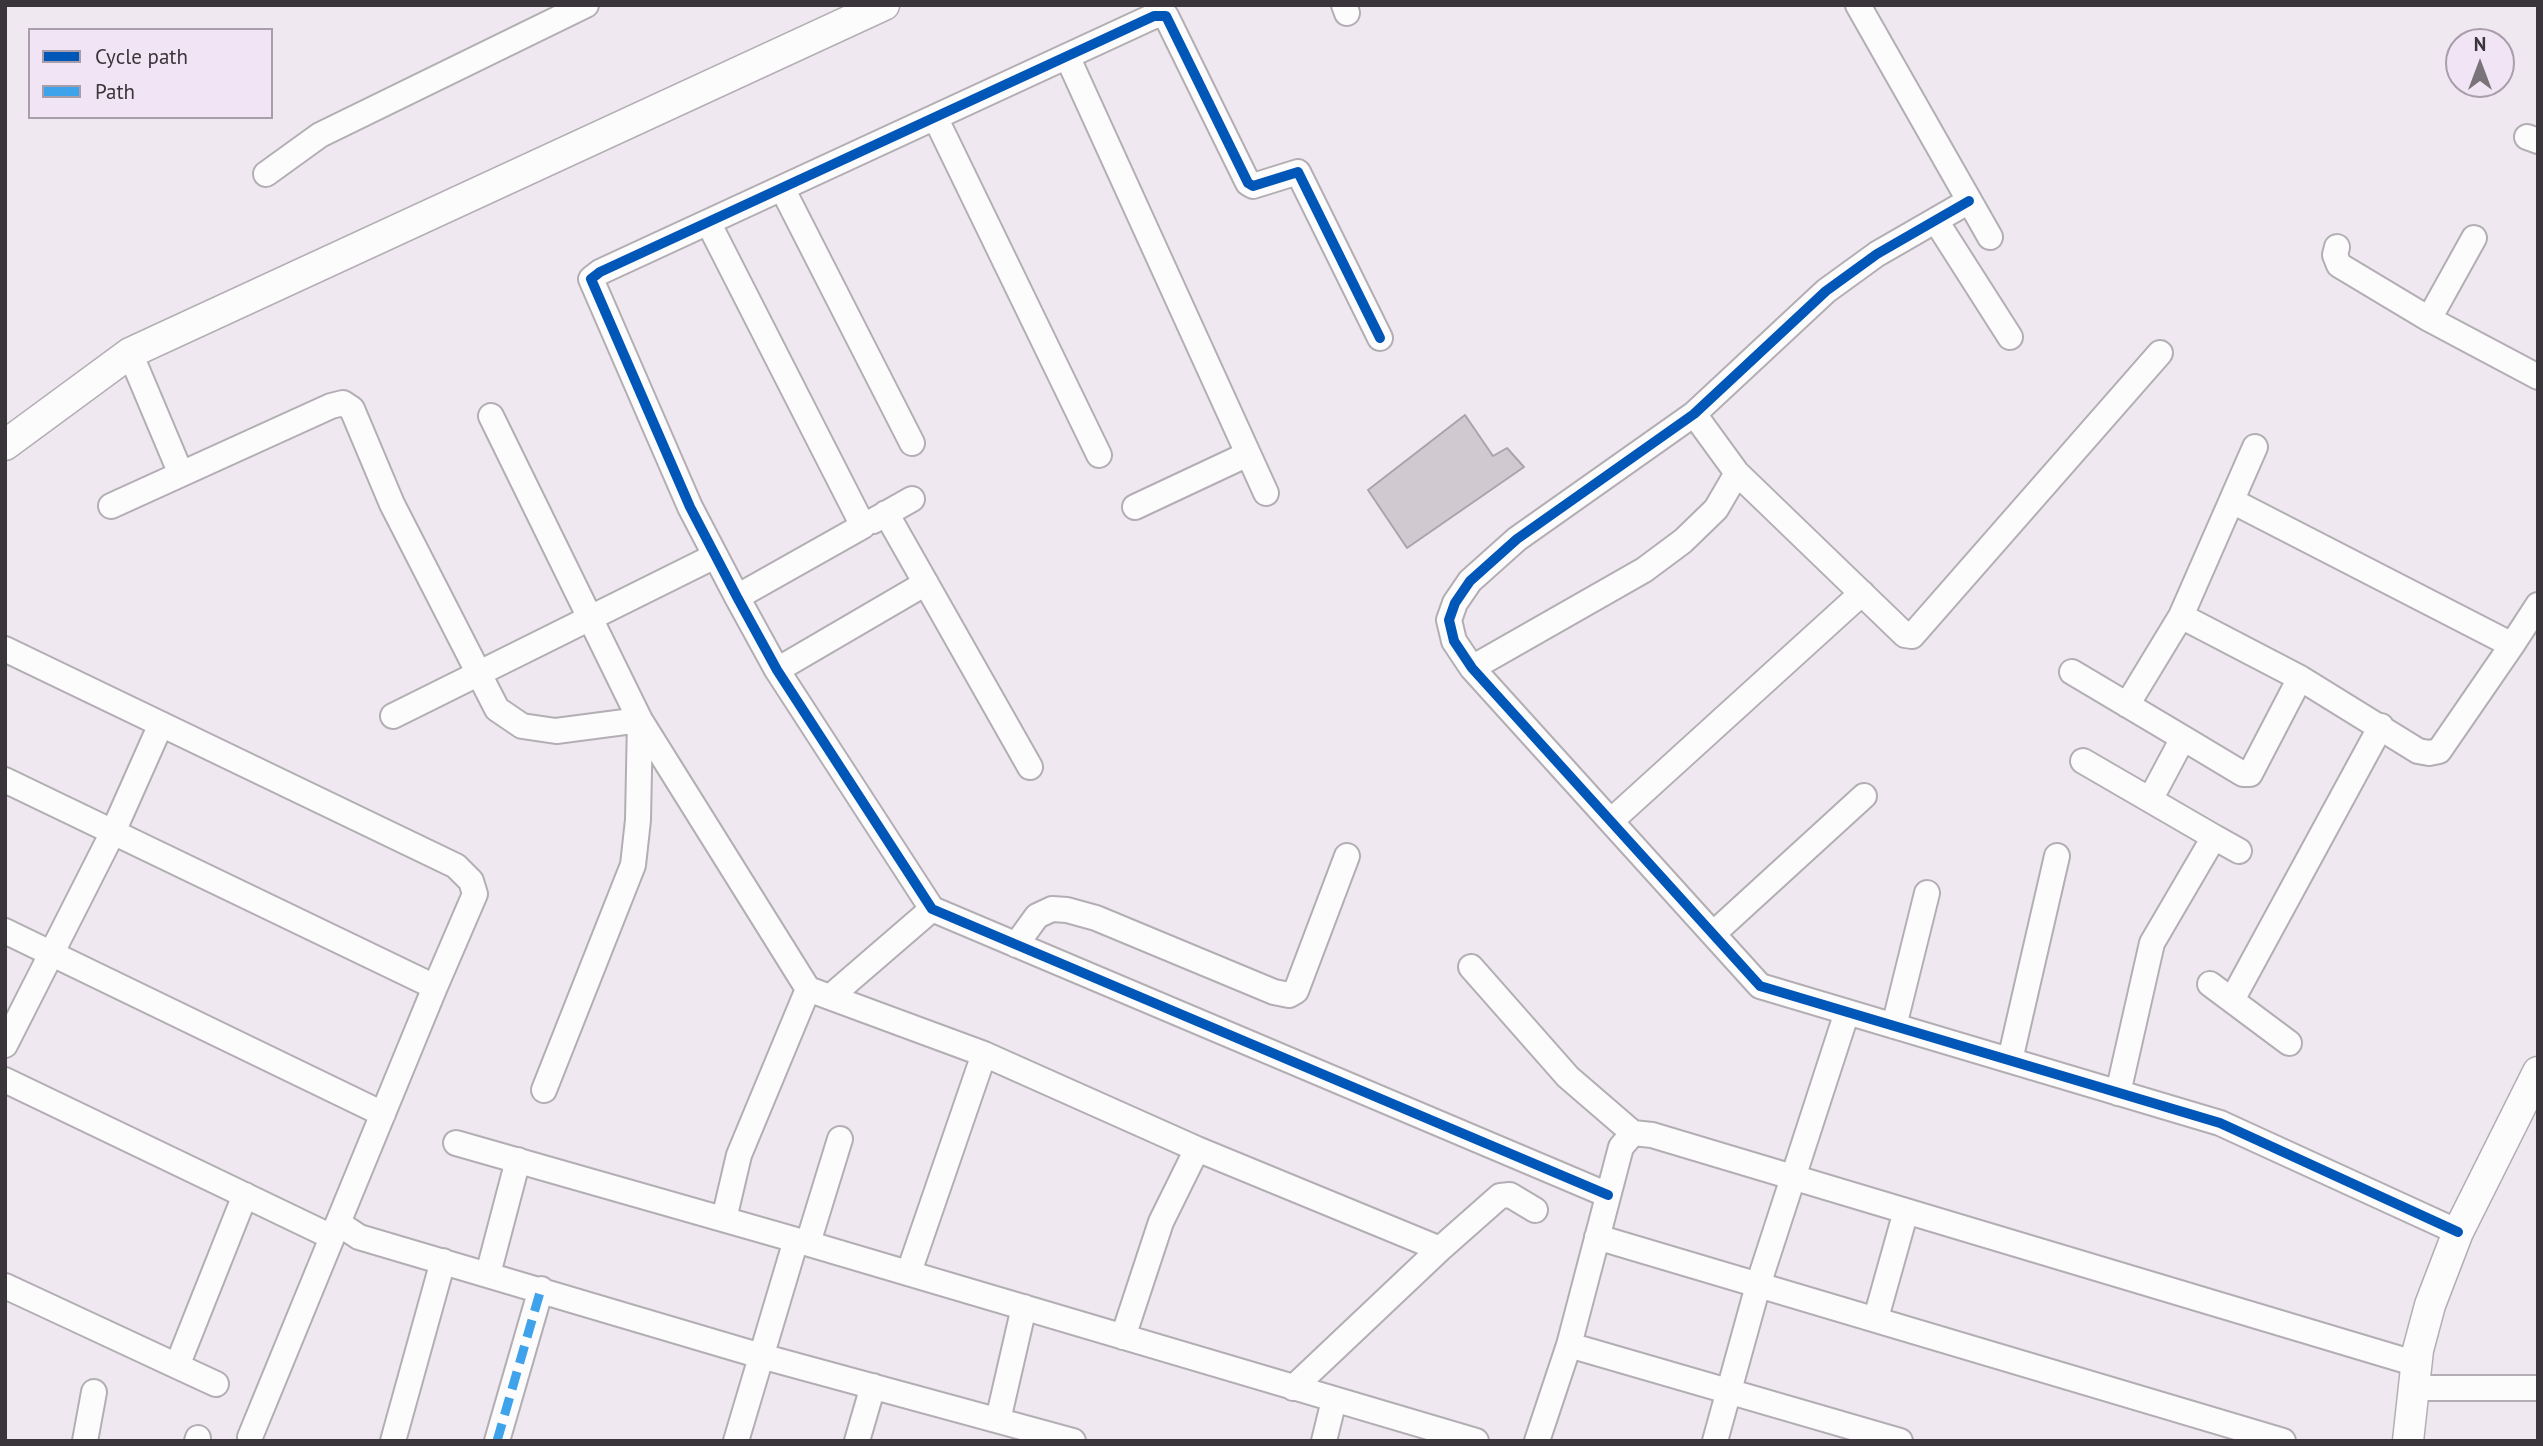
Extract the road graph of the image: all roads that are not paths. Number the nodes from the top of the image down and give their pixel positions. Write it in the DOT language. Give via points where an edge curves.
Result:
graph roads {
  1 [pos="586,5"];
  2 [pos="884,5"];
  3 [pos="1858,5"];
  4 [pos="1067,56"];
  5 [pos="935,117"];
  6 [pos="266,174"];
  7 [pos="782,188"];
  8 [pos="1969,201"];
  9 [pos="1936,221"];
  10 [pos="708,222"];
  11 [pos="1990,237"];
  12 [pos="2474,238"];
  13 [pos="2337,247"];
  14 [pos="2429,319"];
  15 [pos="2010,337"];
  16 [pos="1380,338"];
  17 [pos="130,353"];
  18 [pos="2160,353"];
  19 [pos="2538,377"];
  20 [pos="1694,414"];
  21 [pos="491,416"];
  22 [pos="912,443"];
  23 [pos="5,445"];
  24 [pos="2255,447"];
  25 [pos="1248,454"];
  26 [pos="1099,455"];
  27 [pos="181,474"];
  28 [pos="1737,474"];
  29 [pos="1266,493"];
  30 [pos="912,499"];
  31 [pos="2234,502"];
  32 [pos="111,506"];
  33 [pos="1135,507"];
  34 [pos="886,513"];
  35 [pos="863,526"];
  36 [pos="715,556"];
  37 [pos="926,583"];
  38 [pos="1862,593"];
  39 [pos="737,597"];
  40 [pos="2538,605"];
  41 [pos="2181,615"];
  42 [pos="588,616"];
  43 [pos="2512,645"];
  44 [pos="5,649"];
  45 [pos="1472,668"];
  46 [pos="777,670"];
  47 [pos="2072,672"];
  48 [pos="476,673"];
  49 [pos="2300,678"];
  50 [pos="2127,705"];
  51 [pos="393,716"];
  52 [pos="640,720"];
  53 [pos="161,724"];
  54 [pos="2381,726"];
  55 [pos="2183,738"];
  56 [pos="2083,761"];
  57 [pos="1030,767"];
  58 [pos="5,780"];
  59 [pos="1864,796"];
  60 [pos="2150,800"];
  61 [pos="1611,821"];
  62 [pos="113,832"];
  63 [pos="2214,837"];
  64 [pos="2239,850"];
  65 [pos="1347,856"];
  66 [pos="2057,856"];
  67 [pos="1927,893"];
  68 [pos="932,909"];
  69 [pos="5,932"];
  70 [pos="1713,934"];
  71 [pos="1016,945"];
  72 [pos="51,954"];
  73 [pos="1471,967"];
  74 [pos="2210,984"];
  75 [pos="435,987"];
  76 [pos="819,993"];
  77 [pos="2232,1000"];
  78 [pos="1847,1012"];
  79 [pos="1894,1026"];
  80 [pos="2290,1043"];
  81 [pos="5,1045"];
  82 [pos="984,1054"];
  83 [pos="2010,1060"];
  84 [pos="2538,1072"];
  85 [pos="5,1080"];
  86 [pos="544,1090"];
  87 [pos="2118,1093"];
  88 [pos="383,1114"];
  89 [pos="1633,1133"];
  90 [pos="840,1139"];
  91 [pos="456,1143"];
  92 [pos="1197,1149"];
  93 [pos="518,1160"];
  94 [pos="1793,1177"];
  95 [pos="244,1195"];
  96 [pos="1608,1195"];
  97 [pos="1535,1210"];
  98 [pos="1906,1211"];
  99 [pos="724,1219"];
  100 [pos="335,1230"];
  101 [pos="2458,1232"];
  102 [pos="1597,1237"];
  103 [pos="802,1242"];
  104 [pos="1440,1249"];
  105 [pos="443,1261"];
  106 [pos="909,1272"];
  107 [pos="488,1273"];
  108 [pos="1759,1282"];
  109 [pos="5,1286"];
  110 [pos="541,1289"];
  111 [pos="1024,1307"];
  112 [pos="1876,1318"];
  113 [pos="1123,1337"];
  114 [pos="1569,1345"];
  115 [pos="761,1356"];
  116 [pos="177,1366"];
  117 [pos="2416,1376"];
  118 [pos="216,1384"];
  119 [pos="873,1386"];
  120 [pos="1293,1388"];
  121 [pos="2538,1388"];
  122 [pos="1727,1391"];
  123 [pos="93,1392"];
  124 [pos="1334,1400"];
  125 [pos="998,1420"];
  126 [pos="250,1437"];
  127 [pos="85,1441"];
  128 [pos="393,1441"];
  129 [pos="497,1441"];
  130 [pos="736,1441"];
  131 [pos="857,1441"];
  132 [pos="1073,1441"];
  133 [pos="1324,1441"];
  134 [pos="1476,1441"];
  135 [pos="1536,1441"];
  136 [pos="1715,1441"];
  137 [pos="1900,1441"];
  138 [pos="2283,1441"];
  139 [pos="2408,1441"];
  1 -- 6 [label="street" via="320,135"];
  2 -- 17 [label="street"];
  3 -- 8 [label="street"];
  4 -- 5 [label="street"];
  4 -- 16 [label="street" via="1153,16 1166,16 1248,183 1253,186 1298,172"];
  4 -- 25 [label="street"];
  5 -- 7 [label="street"];
  5 -- 26 [label="street"];
  7 -- 10 [label="street"];
  7 -- 22 [label="street"];
  8 -- 9 [label="street"];
  8 -- 11 [label="street"];
  9 -- 15 [label="street"];
  9 -- 20 [label="street" via="1877,254 1826,291"];
  10 -- 35 [label="street"];
  10 -- 36 [label="street" via="591,279"];
  12 -- 14 [label="street"];
  13 -- 14 [label="street" via="2339,265"];
  14 -- 19 [label="street"];
  17 -- 23 [label="street"];
  17 -- 27 [label="street"];
  18 -- 38 [label="street" via="1912,636 1905,635"];
  20 -- 28 [label="street"];
  20 -- 45 [label="street" via="1517,539 1470,581 1449,620 1454,641"];
  21 -- 42 [label="street"];
  24 -- 31 [label="street"];
  25 -- 29 [label="street"];
  25 -- 33 [label="street"];
  27 -- 32 [label="street"];
  27 -- 48 [label="street" via="331,406 343,403 352,409 392,504"];
  28 -- 38 [label="street"];
  28 -- 45 [label="street" via="1716,509 1654,563"];
  30 -- 34 [label="street"];
  31 -- 41 [label="street"];
  31 -- 43 [label="street"];
  34 -- 35 [label="street"];
  34 -- 37 [label="street"];
  35 -- 39 [label="street"];
  36 -- 39 [label="street"];
  36 -- 42 [label="street"];
  37 -- 46 [label="street"];
  37 -- 57 [label="street"];
  38 -- 61 [label="street"];
  39 -- 46 [label="street"];
  40 -- 43 [label="street"];
  41 -- 49 [label="street"];
  41 -- 50 [label="street"];
  42 -- 48 [label="street"];
  42 -- 52 [label="street"];
  43 -- 54 [label="street" via="2439,751 2418,751"];
  44 -- 53 [label="street"];
  45 -- 61 [label="street"];
  46 -- 68 [label="street"];
  47 -- 50 [label="street"];
  48 -- 51 [label="street"];
  48 -- 52 [label="street" via="497,709 522,726 556,732"];
  49 -- 54 [label="street"];
  49 -- 55 [label="street" via="2250,774"];
  50 -- 55 [label="street"];
  52 -- 76 [label="street"];
  52 -- 86 [label="street" via="633,865"];
  53 -- 62 [label="street"];
  53 -- 75 [label="street" via="456,866 471,881 475,894"];
  54 -- 77 [label="street"];
  55 -- 60 [label="street"];
  56 -- 60 [label="street"];
  58 -- 62 [label="street"];
  59 -- 70 [label="street"];
  60 -- 63 [label="street"];
  61 -- 70 [label="street"];
  62 -- 72 [label="street"];
  62 -- 75 [label="street"];
  63 -- 64 [label="street"];
  63 -- 87 [label="street" via="2152,943"];
  65 -- 71 [label="street" via="1296,990 1289,995 1067,910 1052,909 1037,916"];
  66 -- 83 [label="street"];
  67 -- 79 [label="street"];
  68 -- 71 [label="street"];
  68 -- 76 [label="street"];
  69 -- 72 [label="street"];
  70 -- 78 [label="street" via="1760,986"];
  71 -- 96 [label="street"];
  72 -- 81 [label="street"];
  72 -- 88 [label="street"];
  73 -- 89 [label="street" via="1568,1076"];
  74 -- 77 [label="street"];
  75 -- 88 [label="street"];
  76 -- 82 [label="street"];
  76 -- 99 [label="street" via="739,1156"];
  77 -- 80 [label="street"];
  78 -- 79 [label="street"];
  78 -- 94 [label="street"];
  79 -- 83 [label="street"];
  82 -- 92 [label="street"];
  82 -- 106 [label="street"];
  83 -- 87 [label="street"];
  84 -- 101 [label="street"];
  85 -- 95 [label="street"];
  87 -- 101 [label="street" via="2220,1123"];
  88 -- 100 [label="street"];
  89 -- 94 [label="street"];
  89 -- 96 [label="street" via="1621,1147"];
  90 -- 103 [label="street"];
  91 -- 93 [label="street"];
  92 -- 104 [label="street"];
  92 -- 113 [label="street" via="1161,1222"];
  93 -- 99 [label="street"];
  93 -- 107 [label="street"];
  94 -- 98 [label="street"];
  94 -- 108 [label="street"];
  95 -- 100 [label="street"];
  95 -- 116 [label="street"];
  96 -- 102 [label="street"];
  97 -- 104 [label="street" via="1510,1195 1500,1196"];
  98 -- 112 [label="street"];
  98 -- 117 [label="street"];
  99 -- 103 [label="street"];
  100 -- 105 [label="street"];
  100 -- 126 [label="street"];
  101 -- 117 [label="street" via="2430,1305"];
  102 -- 108 [label="street"];
  102 -- 114 [label="street"];
  103 -- 106 [label="street"];
  103 -- 115 [label="street"];
  104 -- 120 [label="street"];
  105 -- 107 [label="street"];
  105 -- 128 [label="street"];
  106 -- 111 [label="street"];
  107 -- 110 [label="street"];
  108 -- 112 [label="street"];
  108 -- 122 [label="street"];
  109 -- 116 [label="street"];
  110 -- 115 [label="street"];
  110 -- 129 [label="street"];
  111 -- 113 [label="street"];
  111 -- 125 [label="street"];
  112 -- 138 [label="street"];
  113 -- 120 [label="street"];
  114 -- 122 [label="street"];
  114 -- 135 [label="street"];
  115 -- 119 [label="street"];
  115 -- 130 [label="street"];
  116 -- 118 [label="street"];
  117 -- 121 [label="street"];
  117 -- 139 [label="street"];
  119 -- 125 [label="street"];
  119 -- 131 [label="street"];
  120 -- 124 [label="street"];
  122 -- 136 [label="street"];
  122 -- 137 [label="street"];
  123 -- 127 [label="street"];
  124 -- 133 [label="street"];
  124 -- 134 [label="street"];
  125 -- 132 [label="street"];
}
